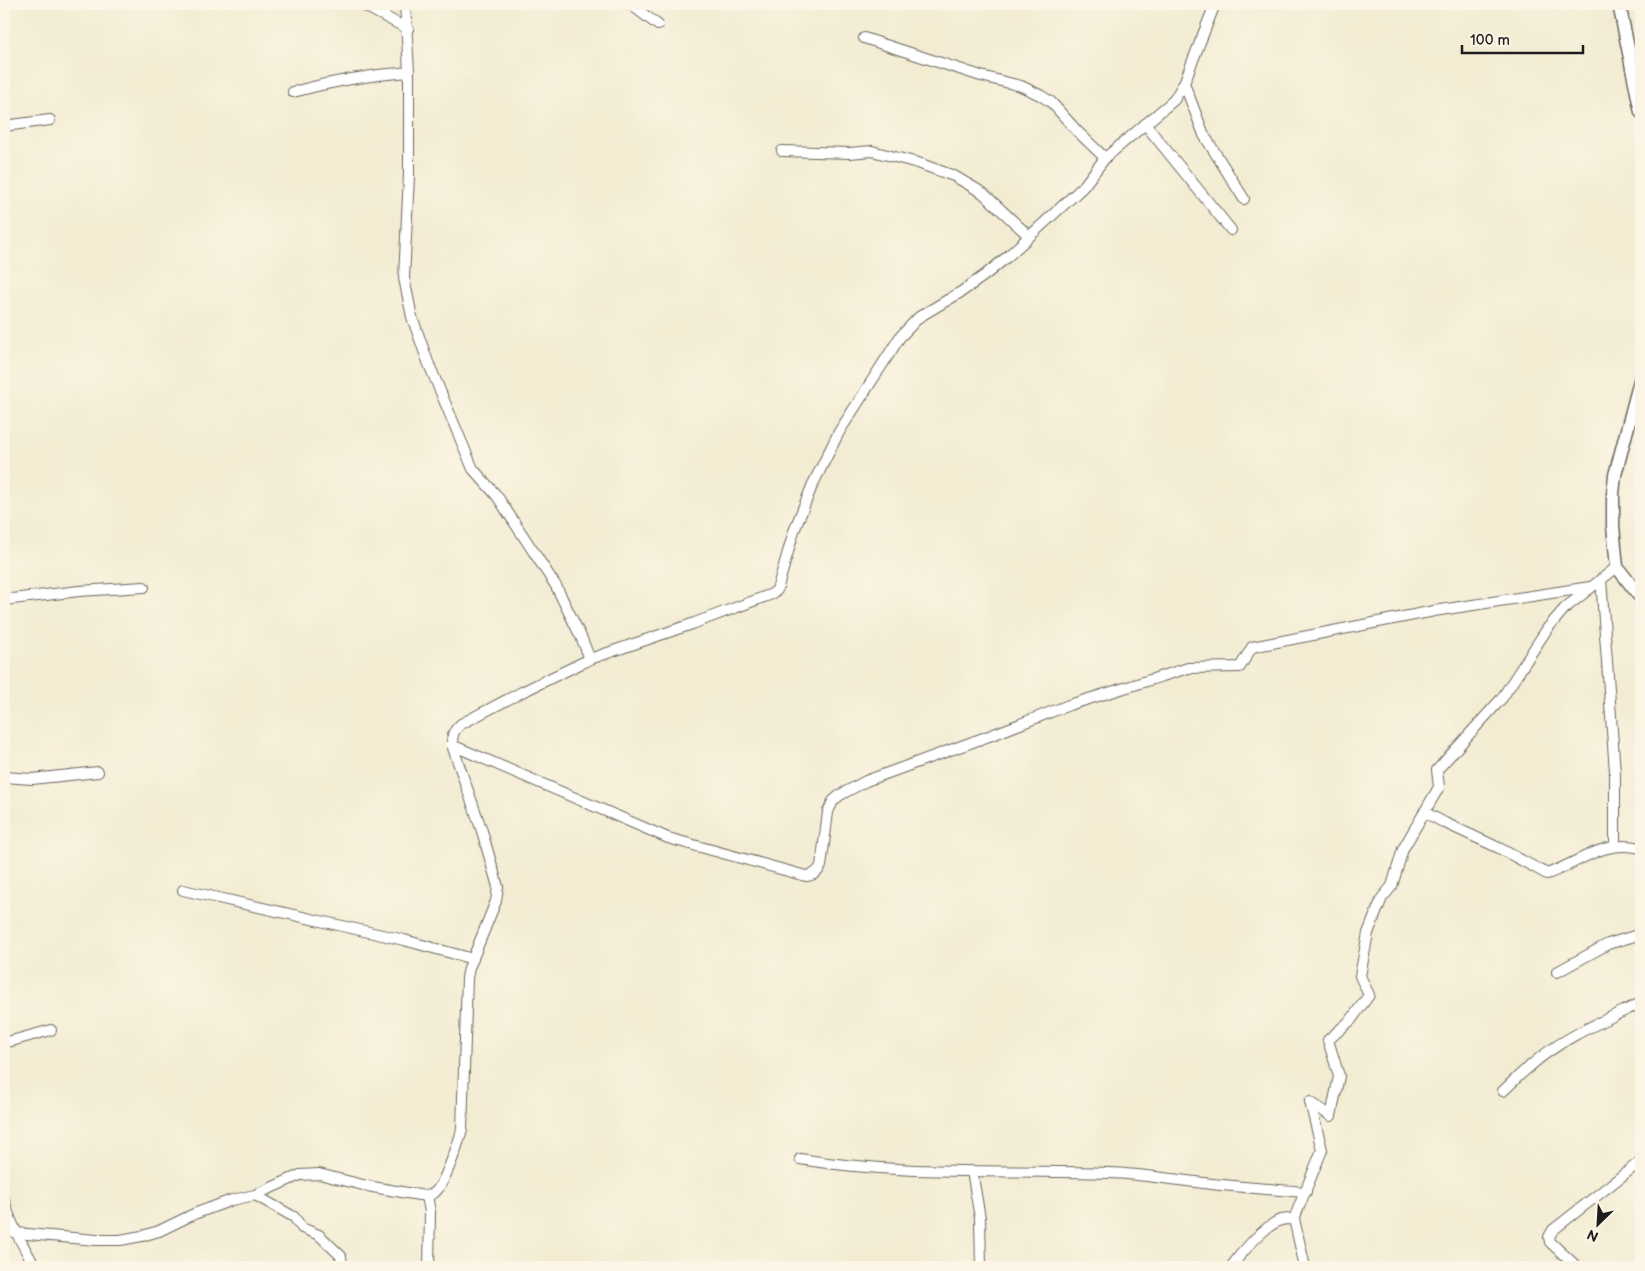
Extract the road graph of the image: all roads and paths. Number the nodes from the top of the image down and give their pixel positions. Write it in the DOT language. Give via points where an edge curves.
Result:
graph roads {
  1 [pos="361,4"];
  2 [pos="406,4"];
  3 [pos="630,4"];
  4 [pos="1216,4"];
  5 [pos="1619,4"];
  6 [pos="658,24"];
  7 [pos="408,29"];
  8 [pos="864,38"];
  9 [pos="409,72"];
  10 [pos="1184,82"];
  11 [pos="293,92"];
  12 [pos="1641,112"];
  13 [pos="50,120"];
  14 [pos="1145,124"];
  15 [pos="4,126"];
  16 [pos="782,150"];
  17 [pos="1105,158"];
  18 [pos="1244,199"];
  19 [pos="1232,230"];
  20 [pos="1029,236"];
  21 [pos="1641,376"];
  22 [pos="1617,567"];
  23 [pos="1601,579"];
  24 [pos="144,587"];
  25 [pos="1590,587"];
  26 [pos="1641,598"];
  27 [pos="4,600"];
  28 [pos="590,659"];
  29 [pos="452,745"];
  30 [pos="98,772"];
  31 [pos="4,777"];
  32 [pos="1424,812"];
  33 [pos="1615,845"];
  34 [pos="1641,848"];
  35 [pos="183,890"];
  36 [pos="1641,934"];
  37 [pos="473,959"];
  38 [pos="1557,972"];
  39 [pos="1641,1003"];
  40 [pos="51,1030"];
  41 [pos="4,1043"];
  42 [pos="1503,1091"];
  43 [pos="800,1159"];
  44 [pos="1641,1161"];
  45 [pos="972,1171"];
  46 [pos="1306,1192"];
  47 [pos="255,1195"];
  48 [pos="427,1196"];
  49 [pos="4,1199"];
  50 [pos="1294,1219"];
  51 [pos="4,1228"];
  52 [pos="16,1233"];
  53 [pos="34,1267"];
  54 [pos="342,1267"];
  55 [pos="429,1267"];
  56 [pos="980,1267"];
  57 [pos="1231,1267"];
  58 [pos="1305,1267"];
  59 [pos="1577,1267"];
  1 -- 7 [label="street"];
  2 -- 7 [label="street"];
  3 -- 6 [label="street"];
  4 -- 10 [label="street"];
  5 -- 12 [label="main road"];
  7 -- 9 [label="street"];
  8 -- 17 [label="street" via="1040,95 1051,102"];
  9 -- 11 [label="street" via="332,81"];
  9 -- 28 [label="street" via="404,278 412,317 473,469 497,496 551,579"];
  10 -- 14 [label="street" via="1174,100"];
  10 -- 18 [label="street" via="1204,135"];
  13 -- 15 [label="street"];
  14 -- 17 [label="street"];
  14 -- 19 [label="street"];
  16 -- 20 [label="street" via="872,151 918,163 954,176 983,193"];
  17 -- 20 [label="street" via="1083,187"];
  20 -- 28 [label="street" via="985,275 919,317 887,354 839,432 812,486 794,531 777,590"];
  21 -- 22 [label="main road" via="1615,475 1613,526"];
  22 -- 23 [label="street"];
  22 -- 26 [label="main road"];
  23 -- 25 [label="street"];
  23 -- 33 [label="street" via="1615,772"];
  24 -- 27 [label="street"];
  25 -- 29 [label="street" via="1252,646 1240,667 1188,668 1078,702 866,781 840,795 828,812 821,866 818,872 806,876 668,838"];
  25 -- 32 [label="street" via="1547,629 1502,698 1437,770 1439,787"];
  28 -- 29 [label="street" via="461,724 454,730"];
  29 -- 37 [label="street" via="498,887 496,901"];
  30 -- 31 [label="street" via="32,779"];
  32 -- 33 [label="street" via="1547,874"];
  32 -- 46 [label="street" via="1403,849 1392,886 1382,898 1368,932 1360,976 1369,995 1351,1020 1328,1040 1340,1076 1331,1116 1310,1102 1322,1150"];
  33 -- 34 [label="street"];
  35 -- 37 [label="street" via="404,940"];
  36 -- 38 [label="street" via="1608,944"];
  37 -- 48 [label="street" via="467,978 462,1129 439,1187 434,1194"];
  39 -- 42 [label="street" via="1558,1046"];
  40 -- 41 [label="street"];
  43 -- 45 [label="street" via="913,1171"];
  44 -- 59 [label="street" via="1553,1230 1550,1242"];
  45 -- 46 [label="street" via="1112,1173"];
  45 -- 56 [label="street" via="980,1218"];
  46 -- 50 [label="street"];
  47 -- 48 [label="street" via="300,1175 318,1174"];
  47 -- 52 [label="street" via="194,1214 159,1231 120,1240"];
  47 -- 54 [label="street" via="294,1217 302,1228 319,1236 341,1256"];
  48 -- 55 [label="street" via="430,1212"];
  49 -- 52 [label="street"];
  50 -- 57 [label="street" via="1280,1220 1265,1231"];
  50 -- 58 [label="street"];
  51 -- 52 [label="street"];
  52 -- 53 [label="street"];
}
